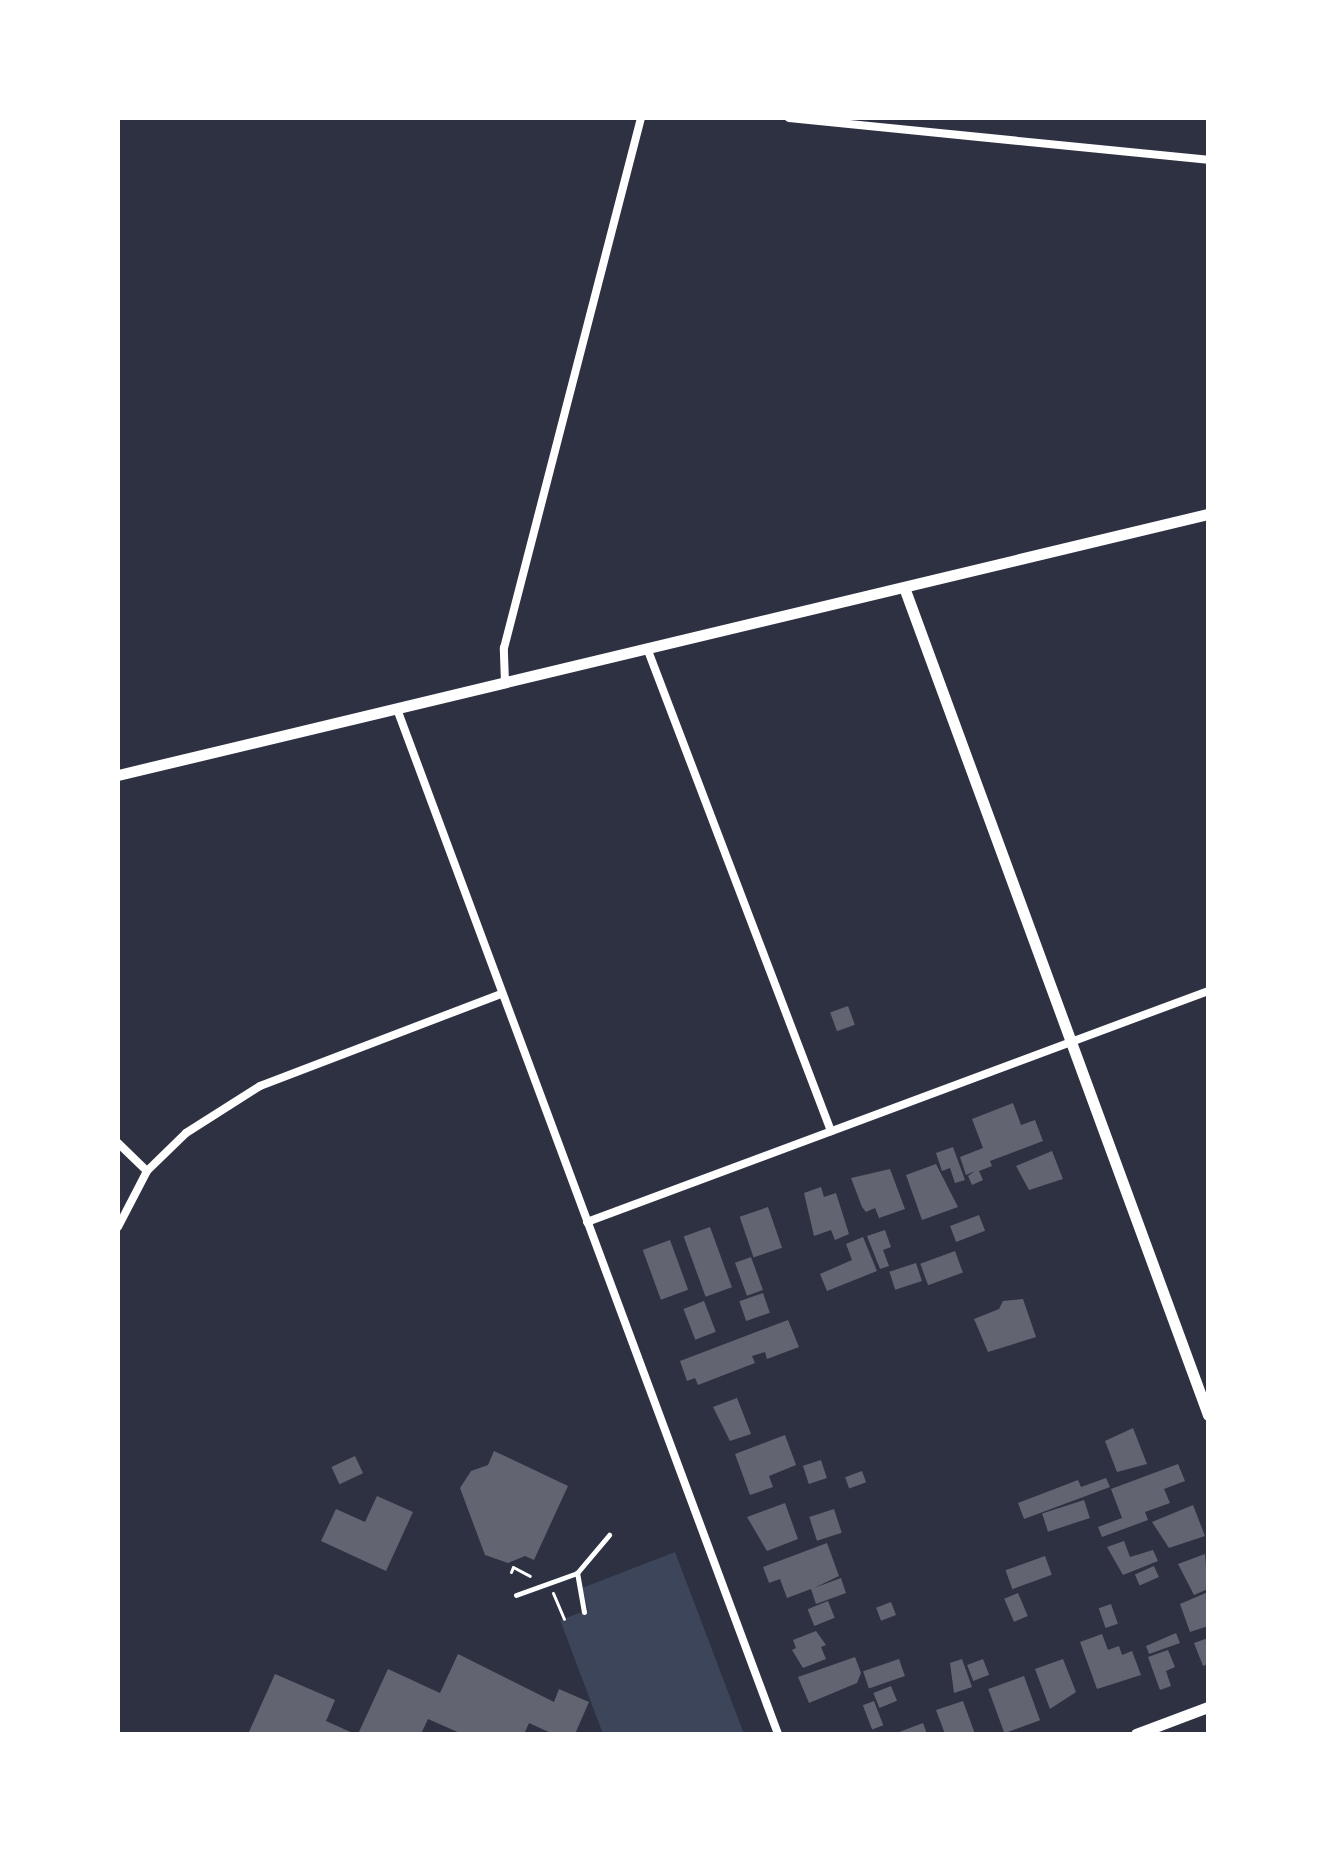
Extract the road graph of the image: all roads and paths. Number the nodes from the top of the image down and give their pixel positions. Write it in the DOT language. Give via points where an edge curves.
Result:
graph roads {
  1 [pos="641,118"];
  2 [pos="789,118"];
  3 [pos="1208,160"];
  4 [pos="1208,514"];
  5 [pos="905,590"];
  6 [pos="647,648"];
  7 [pos="505,683"];
  8 [pos="397,709"];
  9 [pos="118,775"];
  10 [pos="1208,991"];
  11 [pos="501,994"];
  12 [pos="1070,1042"];
  13 [pos="831,1131"];
  14 [pos="118,1143"];
  15 [pos="147,1171"];
  16 [pos="587,1222"];
  17 [pos="118,1227"];
  18 [pos="1208,1415"];
  19 [pos="609,1535"];
  20 [pos="511,1572"];
  21 [pos="577,1573"];
  22 [pos="534,1577"];
  23 [pos="551,1589"];
  24 [pos="516,1595"];
  25 [pos="584,1612"];
  26 [pos="564,1619"];
  27 [pos="1208,1707"];
  28 [pos="778,1734"];
  29 [pos="1136,1734"];
  1 -- 7 [label="street" via="504,648"];
  2 -- 3 [label="street"];
  4 -- 5 [label="street"];
  5 -- 6 [label="street"];
  5 -- 12 [label="street"];
  6 -- 7 [label="street"];
  6 -- 13 [label="street"];
  7 -- 8 [label="street"];
  8 -- 9 [label="street"];
  8 -- 11 [label="street"];
  10 -- 12 [label="street"];
  11 -- 15 [label="street" via="260,1086 186,1133"];
  11 -- 16 [label="street"];
  12 -- 13 [label="street"];
  12 -- 18 [label="street"];
  13 -- 16 [label="street"];
  14 -- 15 [label="street"];
  15 -- 17 [label="street"];
  16 -- 28 [label="street"];
  19 -- 21 [label="lane"];
  20 -- 22 [label="path" via="513,1567"];
  21 -- 24 [label="lane"];
  21 -- 25 [label="lane"];
  23 -- 26 [label="path"];
  27 -- 29 [label="street"];
}
